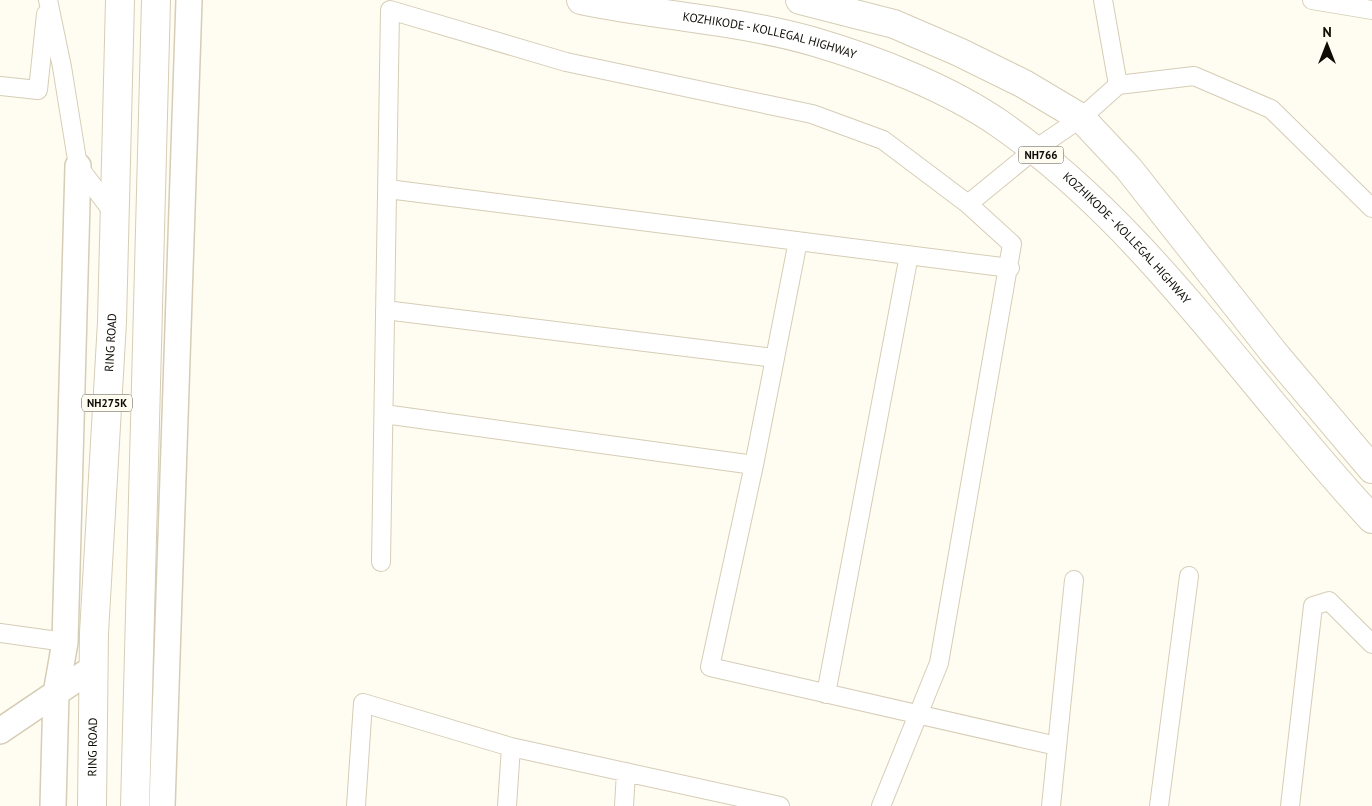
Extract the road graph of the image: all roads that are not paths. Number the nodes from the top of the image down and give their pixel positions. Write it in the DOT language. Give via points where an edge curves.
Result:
graph roads {
  1 [pos="120,0"];
  2 [pos="156,0"];
  3 [pos="189,0"];
  4 [pos="581,0"];
  5 [pos="800,0"];
  6 [pos="1103,0"];
  7 [pos="1312,0"];
  8 [pos="1372,10"];
  9 [pos="1118,85"];
  10 [pos="0,86"];
  11 [pos="1081,118"];
  12 [pos="1034,150"];
  13 [pos="78,166"];
  14 [pos="388,189"];
  15 [pos="968,204"];
  16 [pos="1372,208"];
  17 [pos="115,215"];
  18 [pos="798,241"];
  19 [pos="909,254"];
  20 [pos="1010,268"];
  21 [pos="386,310"];
  22 [pos="774,358"];
  23 [pos="384,414"];
  24 [pos="754,465"];
  25 [pos="1372,469"];
  26 [pos="1372,519"];
  27 [pos="381,562"];
  28 [pos="1189,576"];
  29 [pos="1074,580"];
  30 [pos="0,633"];
  31 [pos="1369,636"];
  32 [pos="65,642"];
  33 [pos="93,668"];
  34 [pos="56,694"];
  35 [pos="826,694"];
  36 [pos="918,714"];
  37 [pos="0,731"];
  38 [pos="1057,746"];
  39 [pos="511,747"];
  40 [pos="626,772"];
  41 [pos="724,800"];
  42 [pos="53,806"];
  43 [pos="92,806"];
  44 [pos="135,806"];
  45 [pos="162,806"];
  46 [pos="356,806"];
  47 [pos="507,806"];
  48 [pos="624,806"];
  49 [pos="780,806"];
  50 [pos="881,806"];
  51 [pos="1051,806"];
  52 [pos="1159,806"];
  53 [pos="1290,806"];
  1 -- 17 [label="highway, RING ROAD / NH275K"];
  2 -- 44 [label="highway"];
  3 -- 45 [label="street"];
  4 -- 12 [label="highway, KOZHIKODE - KOLLEGAL HIGHWAY / NH766" via="740,26 814,42 939,90 998,123"];
  5 -- 11 [label="highway" via="894,24 1024,84"];
  6 -- 9 [label="street"];
  7 -- 8 [label="street"];
  9 -- 11 [label="street"];
  9 -- 16 [label="street" via="1194,76 1271,109"];
  10 -- 13 [label="street" via="38,90 48,0"];
  11 -- 12 [label="street"];
  11 -- 25 [label="highway" via="1130,169 1274,353"];
  12 -- 15 [label="street"];
  12 -- 26 [label="highway, KOZHIKODE - KOLLEGAL HIGHWAY / NH766" via="1085,190 1182,296"];
  13 -- 17 [label="street"];
  13 -- 32 [label="street"];
  14 -- 15 [label="street" via="390,10 566,62 812,114 883,140"];
  14 -- 18 [label="street"];
  14 -- 21 [label="street"];
  15 -- 20 [label="street" via="1012,244"];
  17 -- 33 [label="highway, RING ROAD / NH275K"];
  18 -- 19 [label="street"];
  18 -- 22 [label="street"];
  19 -- 20 [label="street"];
  19 -- 35 [label="street"];
  20 -- 36 [label="street" via="939,663"];
  21 -- 22 [label="street"];
  21 -- 23 [label="street"];
  22 -- 24 [label="street"];
  23 -- 24 [label="street"];
  23 -- 27 [label="street"];
  24 -- 35 [label="street" via="710,667"];
  28 -- 52 [label="street"];
  29 -- 38 [label="street"];
  30 -- 32 [label="street"];
  31 -- 53 [label="street" via="1329,601 1313,606"];
  32 -- 34 [label="street"];
  33 -- 34 [label="street"];
  33 -- 43 [label="highway, RING ROAD / NH275K"];
  34 -- 37 [label="street"];
  34 -- 42 [label="street"];
  35 -- 36 [label="street"];
  36 -- 38 [label="street"];
  36 -- 50 [label="street"];
  38 -- 51 [label="street"];
  39 -- 40 [label="street"];
  39 -- 46 [label="street" via="362,703"];
  39 -- 47 [label="street"];
  40 -- 41 [label="street"];
  40 -- 48 [label="street"];
  41 -- 49 [label="street"];
}
